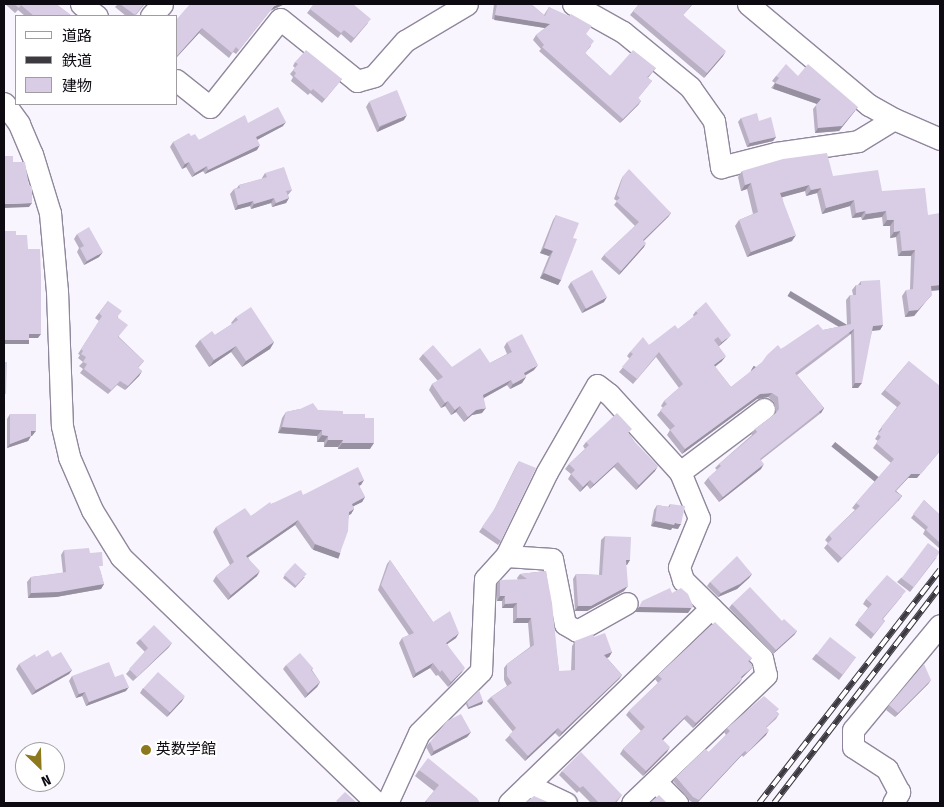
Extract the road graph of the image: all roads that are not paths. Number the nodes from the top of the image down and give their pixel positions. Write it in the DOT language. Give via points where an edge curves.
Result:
graph roads {
  1 [pos="81,4"];
  2 [pos="162,4"];
  3 [pos="467,4"];
  4 [pos="573,4"];
  5 [pos="748,4"];
  6 [pos="286,11"];
  7 [pos="96,15"];
  8 [pos="152,15"];
  9 [pos="178,82"];
  10 [pos="4,103"];
  11 [pos="894,119"];
  12 [pos="940,139"];
  13 [pos="764,409"];
  14 [pos="680,472"];
  15 [pos="506,556"];
  16 [pos="627,603"];
  17 [pos="711,608"];
  18 [pos="940,625"];
  19 [pos="656,782"];
  20 [pos="528,785"];
  21 [pos="376,803"];
  22 [pos="387,803"];
  23 [pos="509,803"];
  24 [pos="566,803"];
  25 [pos="632,803"];
  26 [pos="677,803"];
  27 [pos="893,803"];
  1 -- 7 [label="street"];
  2 -- 8 [label="street"];
  3 -- 6 [label="street" via="405,41 374,76 357,81"];
  4 -- 11 [label="street" via="623,32 690,87 714,121 721,167 776,153 858,141"];
  5 -- 11 [label="street" via="869,105"];
  6 -- 9 [label="street" via="210,107"];
  10 -- 21 [label="street" via="32,154 50,213 57,291 62,426 70,456 92,510 121,557"];
  11 -- 12 [label="street"];
  13 -- 14 [label="street"];
  14 -- 15 [label="street" via="609,394 597,386 547,472"];
  14 -- 17 [label="street" via="699,518 679,567 682,580"];
  15 -- 16 [label="street" via="552,559 565,624 577,631"];
  15 -- 22 [label="street" via="485,580 481,671 419,734"];
  17 -- 19 [label="street" via="762,658 766,676"];
  17 -- 20 [label="street"];
  18 -- 27 [label="street" via="853,730 853,747 887,769 899,792"];
  19 -- 25 [label="street"];
  19 -- 26 [label="street"];
  20 -- 23 [label="street"];
  20 -- 24 [label="street"];
}
